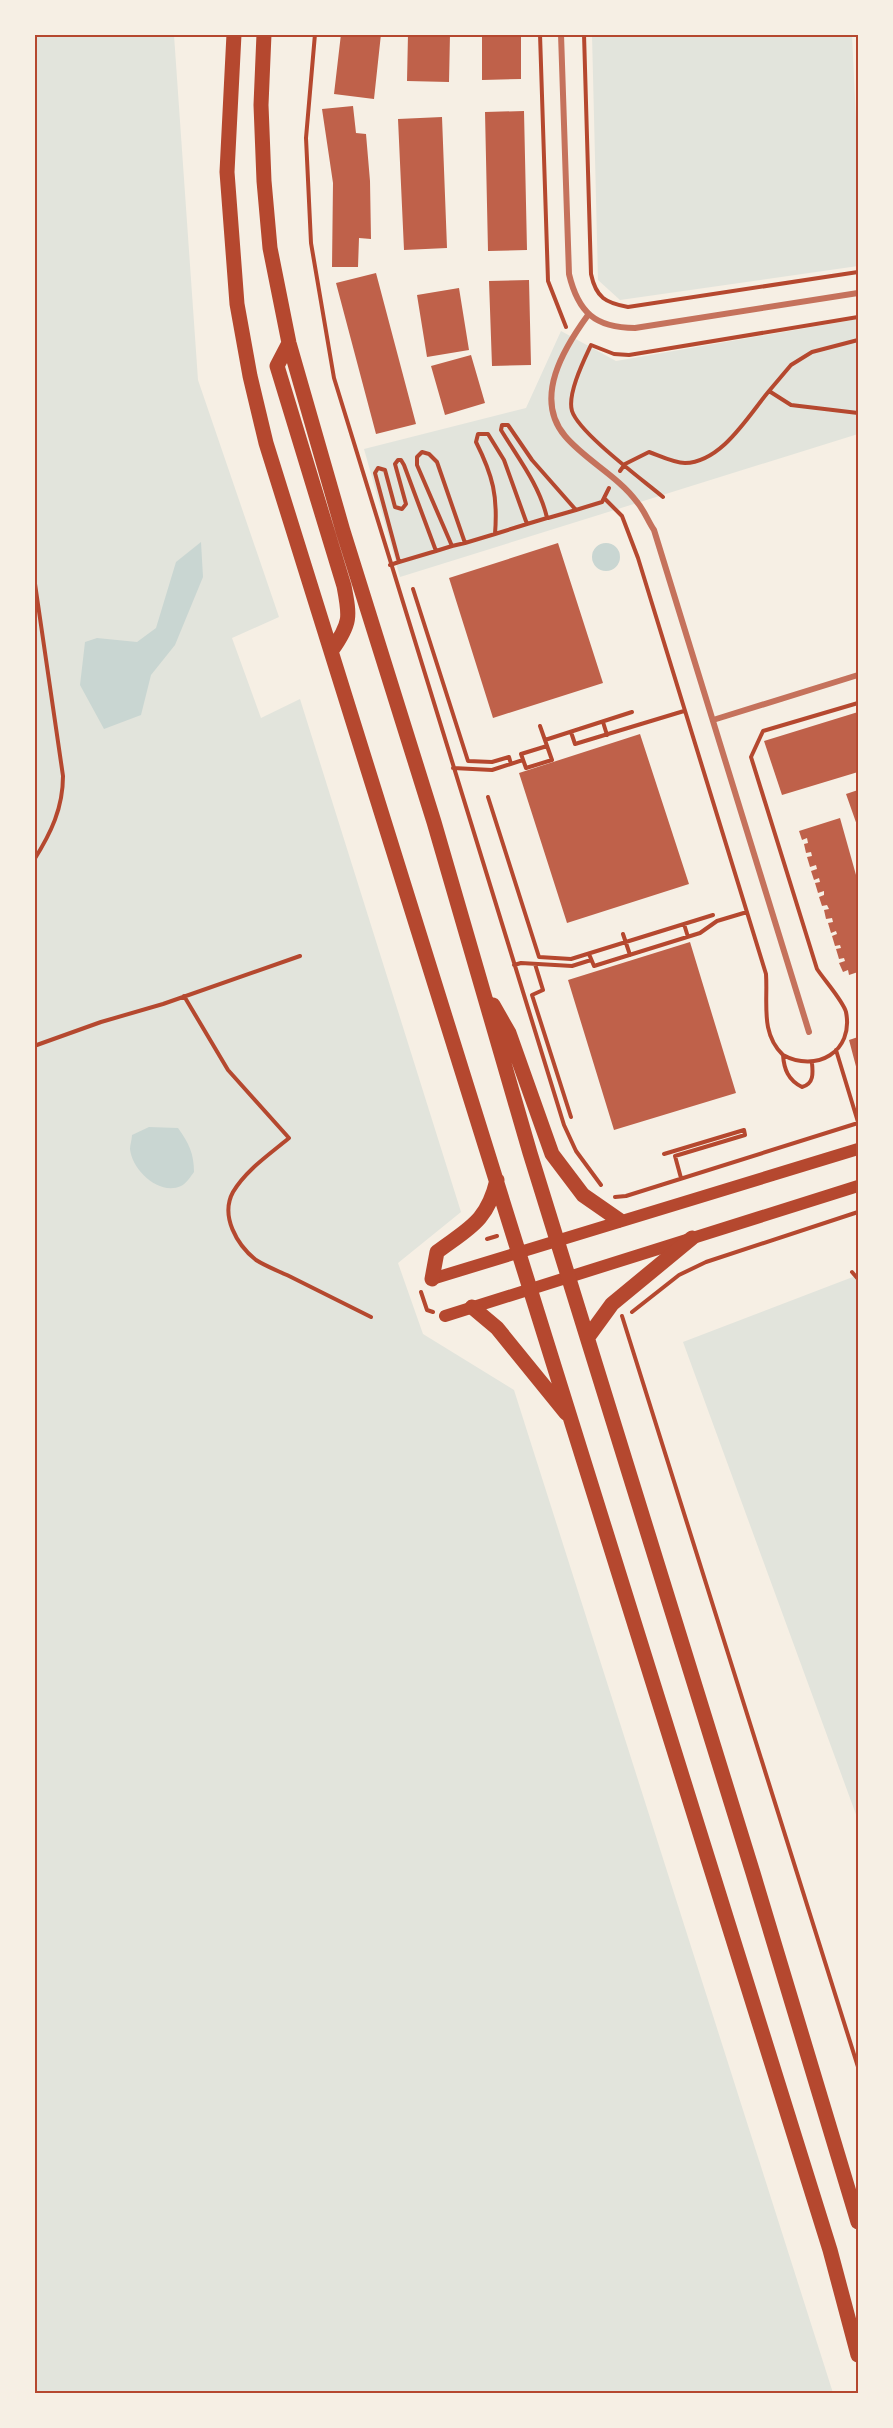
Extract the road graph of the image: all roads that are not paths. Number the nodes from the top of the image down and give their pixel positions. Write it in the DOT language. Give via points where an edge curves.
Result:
graph roads {
  1 [pos="234,34"];
  2 [pos="264,34"];
  3 [pos="561,34"];
  4 [pos="858,292"];
  5 [pos="588,315"];
  6 [pos="289,343"];
  7 [pos="332,650"];
  8 [pos="858,675"];
  9 [pos="713,720"];
  10 [pos="481,984"];
  11 [pos="809,1032"];
  12 [pos="858,1149"];
  13 [pos="497,1180"];
  14 [pos="858,1186"];
  15 [pos="619,1220"];
  16 [pos="692,1238"];
  17 [pos="557,1240"];
  18 [pos="519,1251"];
  19 [pos="569,1277"];
  20 [pos="432,1279"];
  21 [pos="531,1289"];
  22 [pos="472,1307"];
  23 [pos="445,1316"];
  24 [pos="588,1337"];
  25 [pos="572,1420"];
  26 [pos="858,2222"];
  27 [pos="858,2355"];
  1 -- 7 [label="main road" via="227,172 237,304 266,443"];
  2 -- 6 [label="main road" via="264,181 270,248"];
  3 -- 5 [label="street" via="569,274 575,296"];
  4 -- 5 [label="street" via="635,328 616,328"];
  5 -- 9 [label="street" via="569,342 552,385 553,416 565,436 637,502 654,530"];
  6 -- 7 [label="main road" via="277,366 350,616"];
  6 -- 10 [label="main road"];
  7 -- 13 [label="main road"];
  8 -- 9 [label="street"];
  9 -- 11 [label="street"];
  10 -- 15 [label="main road" via="509,1033 552,1154 583,1195"];
  10 -- 17 [label="main road"];
  12 -- 15 [label="main road"];
  13 -- 18 [label="main road"];
  13 -- 20 [label="main road" via="487,1212 437,1252"];
  14 -- 16 [label="main road"];
  15 -- 17 [label="main road"];
  16 -- 19 [label="main road"];
  16 -- 24 [label="main road" via="612,1304"];
  17 -- 18 [label="main road"];
  17 -- 19 [label="main road"];
  18 -- 20 [label="main road"];
  18 -- 21 [label="main road"];
  19 -- 21 [label="main road"];
  19 -- 24 [label="main road"];
  21 -- 22 [label="main road"];
  21 -- 25 [label="main road"];
  22 -- 23 [label="main road"];
  22 -- 25 [label="main road" via="497,1328"];
  24 -- 26 [label="main road"];
  25 -- 27 [label="main road" via="826,2239"];
}
